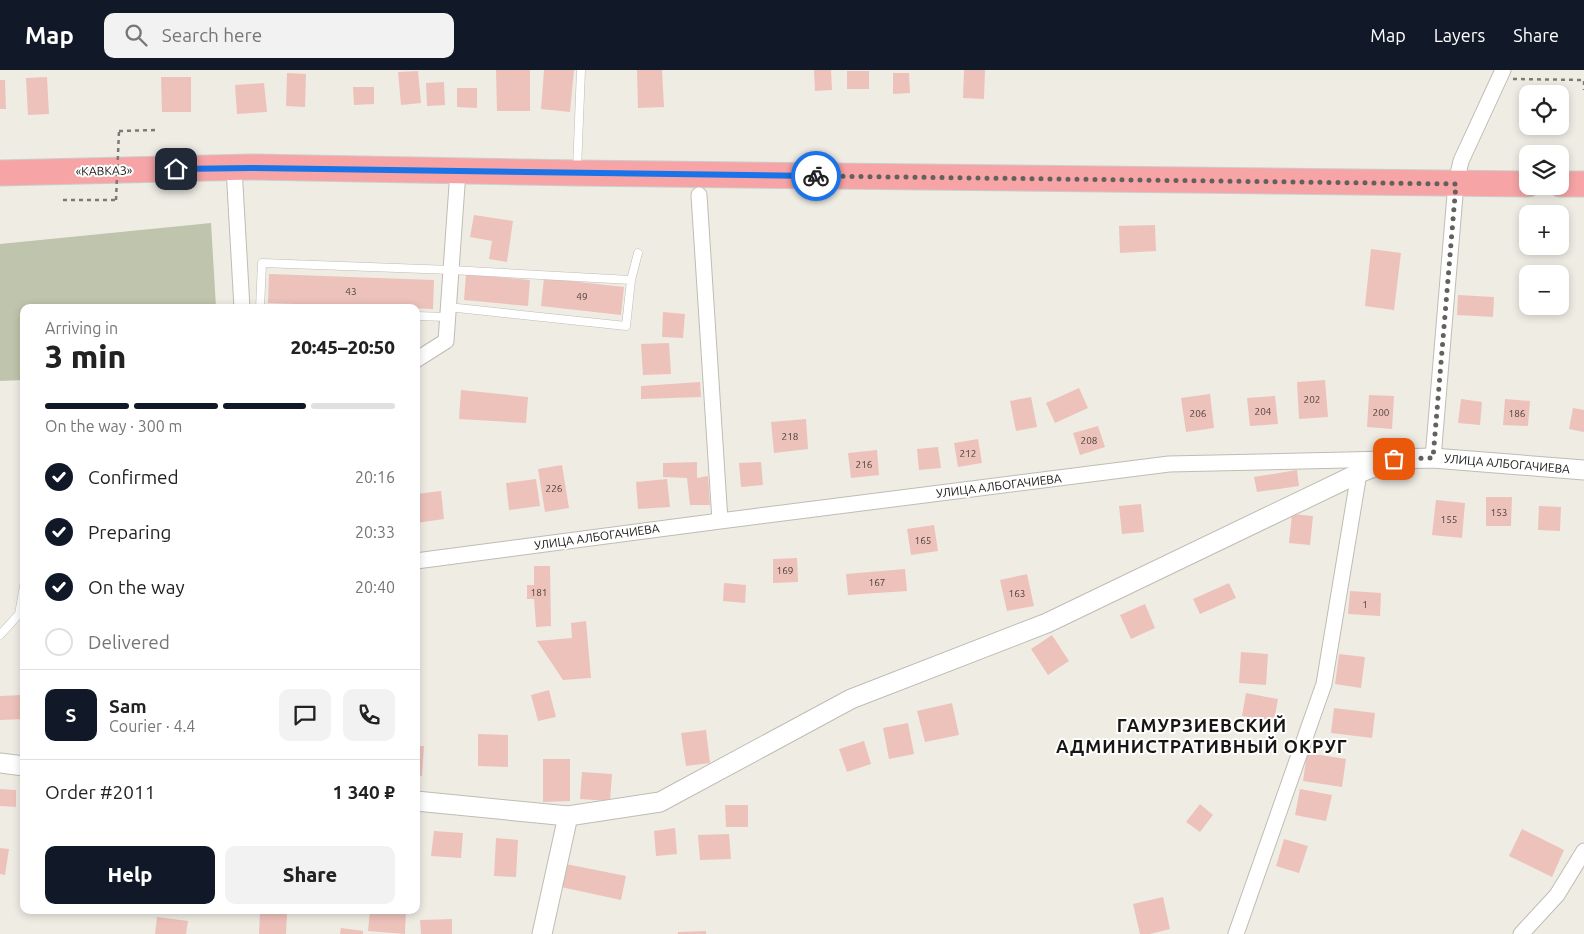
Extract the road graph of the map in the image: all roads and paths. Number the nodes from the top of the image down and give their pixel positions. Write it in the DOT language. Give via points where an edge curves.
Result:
graph roads {
  1 [pos="581,70"];
  2 [pos="1501,74"];
  3 [pos="1584,90"];
  4 [pos="157,130"];
  5 [pos="234,168"];
  6 [pos="458,171"];
  7 [pos="0,173"];
  8 [pos="577,173"];
  9 [pos="1456,184"];
  10 [pos="1519,184"];
  11 [pos="1569,184"];
  12 [pos="1584,184"];
  13 [pos="699,195"];
  14 [pos="63,200"];
  15 [pos="638,253"];
  16 [pos="451,270"];
  17 [pos="630,280"];
  18 [pos="242,304"];
  19 [pos="260,304"];
  20 [pos="448,312"];
  21 [pos="420,316"];
  22 [pos="420,357"];
  23 [pos="1433,458"];
  24 [pos="1394,459"];
  25 [pos="1584,470"];
  26 [pos="1359,473"];
  27 [pos="720,521"];
  28 [pos="420,560"];
  29 [pos="20,608"];
  30 [pos="0,635"];
  31 [pos="0,764"];
  32 [pos="20,766"];
  33 [pos="420,801"];
  34 [pos="568,816"];
  35 [pos="1584,852"];
  36 [pos="542,934"];
  37 [pos="1236,934"];
  38 [pos="1521,934"];
  1 -- 8 [label="lane"];
  2 -- 3 [label="path" via="1584,80"];
  2 -- 9 [label="street" via="1461,161"];
  4 -- 14 [label="path, bridge" via="119,131 116,200"];
  5 -- 6 [label="highway, «КАВКАЗ»"];
  5 -- 7 [label="highway, «КАВКАЗ»"];
  5 -- 18 [label="street"];
  6 -- 8 [label="highway, «КАВКАЗ»"];
  6 -- 16 [label="street"];
  8 -- 9 [label="highway, «КАВКАЗ»"];
  9 -- 10 [label="highway, «КАВКАЗ»"];
  9 -- 23 [label="street"];
  11 -- 12 [label="highway"];
  13 -- 27 [label="street"];
  15 -- 17 [label="lane"];
  16 -- 17 [label="lane"];
  16 -- 19 [label="lane" via="262,263"];
  16 -- 20 [label="street"];
  17 -- 20 [label="lane" via="626,326"];
  20 -- 21 [label="lane"];
  20 -- 22 [label="street" via="446,341"];
  23 -- 24 [label="street, УЛИЦА АЛБОГАЧИЕВА"];
  23 -- 25 [label="street, УЛИЦА АЛБОГАЧИЕВА"];
  24 -- 26 [label="street"];
  24 -- 27 [label="street, УЛИЦА АЛБОГАЧИЕВА" via="1170,464"];
  26 -- 34 [label="street" via="1047,623 851,699 660,802"];
  26 -- 37 [label="street" via="1324,684"];
  27 -- 28 [label="street, УЛИЦА АЛБОГАЧИЕВА"];
  29 -- 30 [label="lane" via="19,614"];
  31 -- 32 [label="street"];
  33 -- 34 [label="street"];
  34 -- 36 [label="street"];
  35 -- 38 [label="street" via="1557,895"];
}
